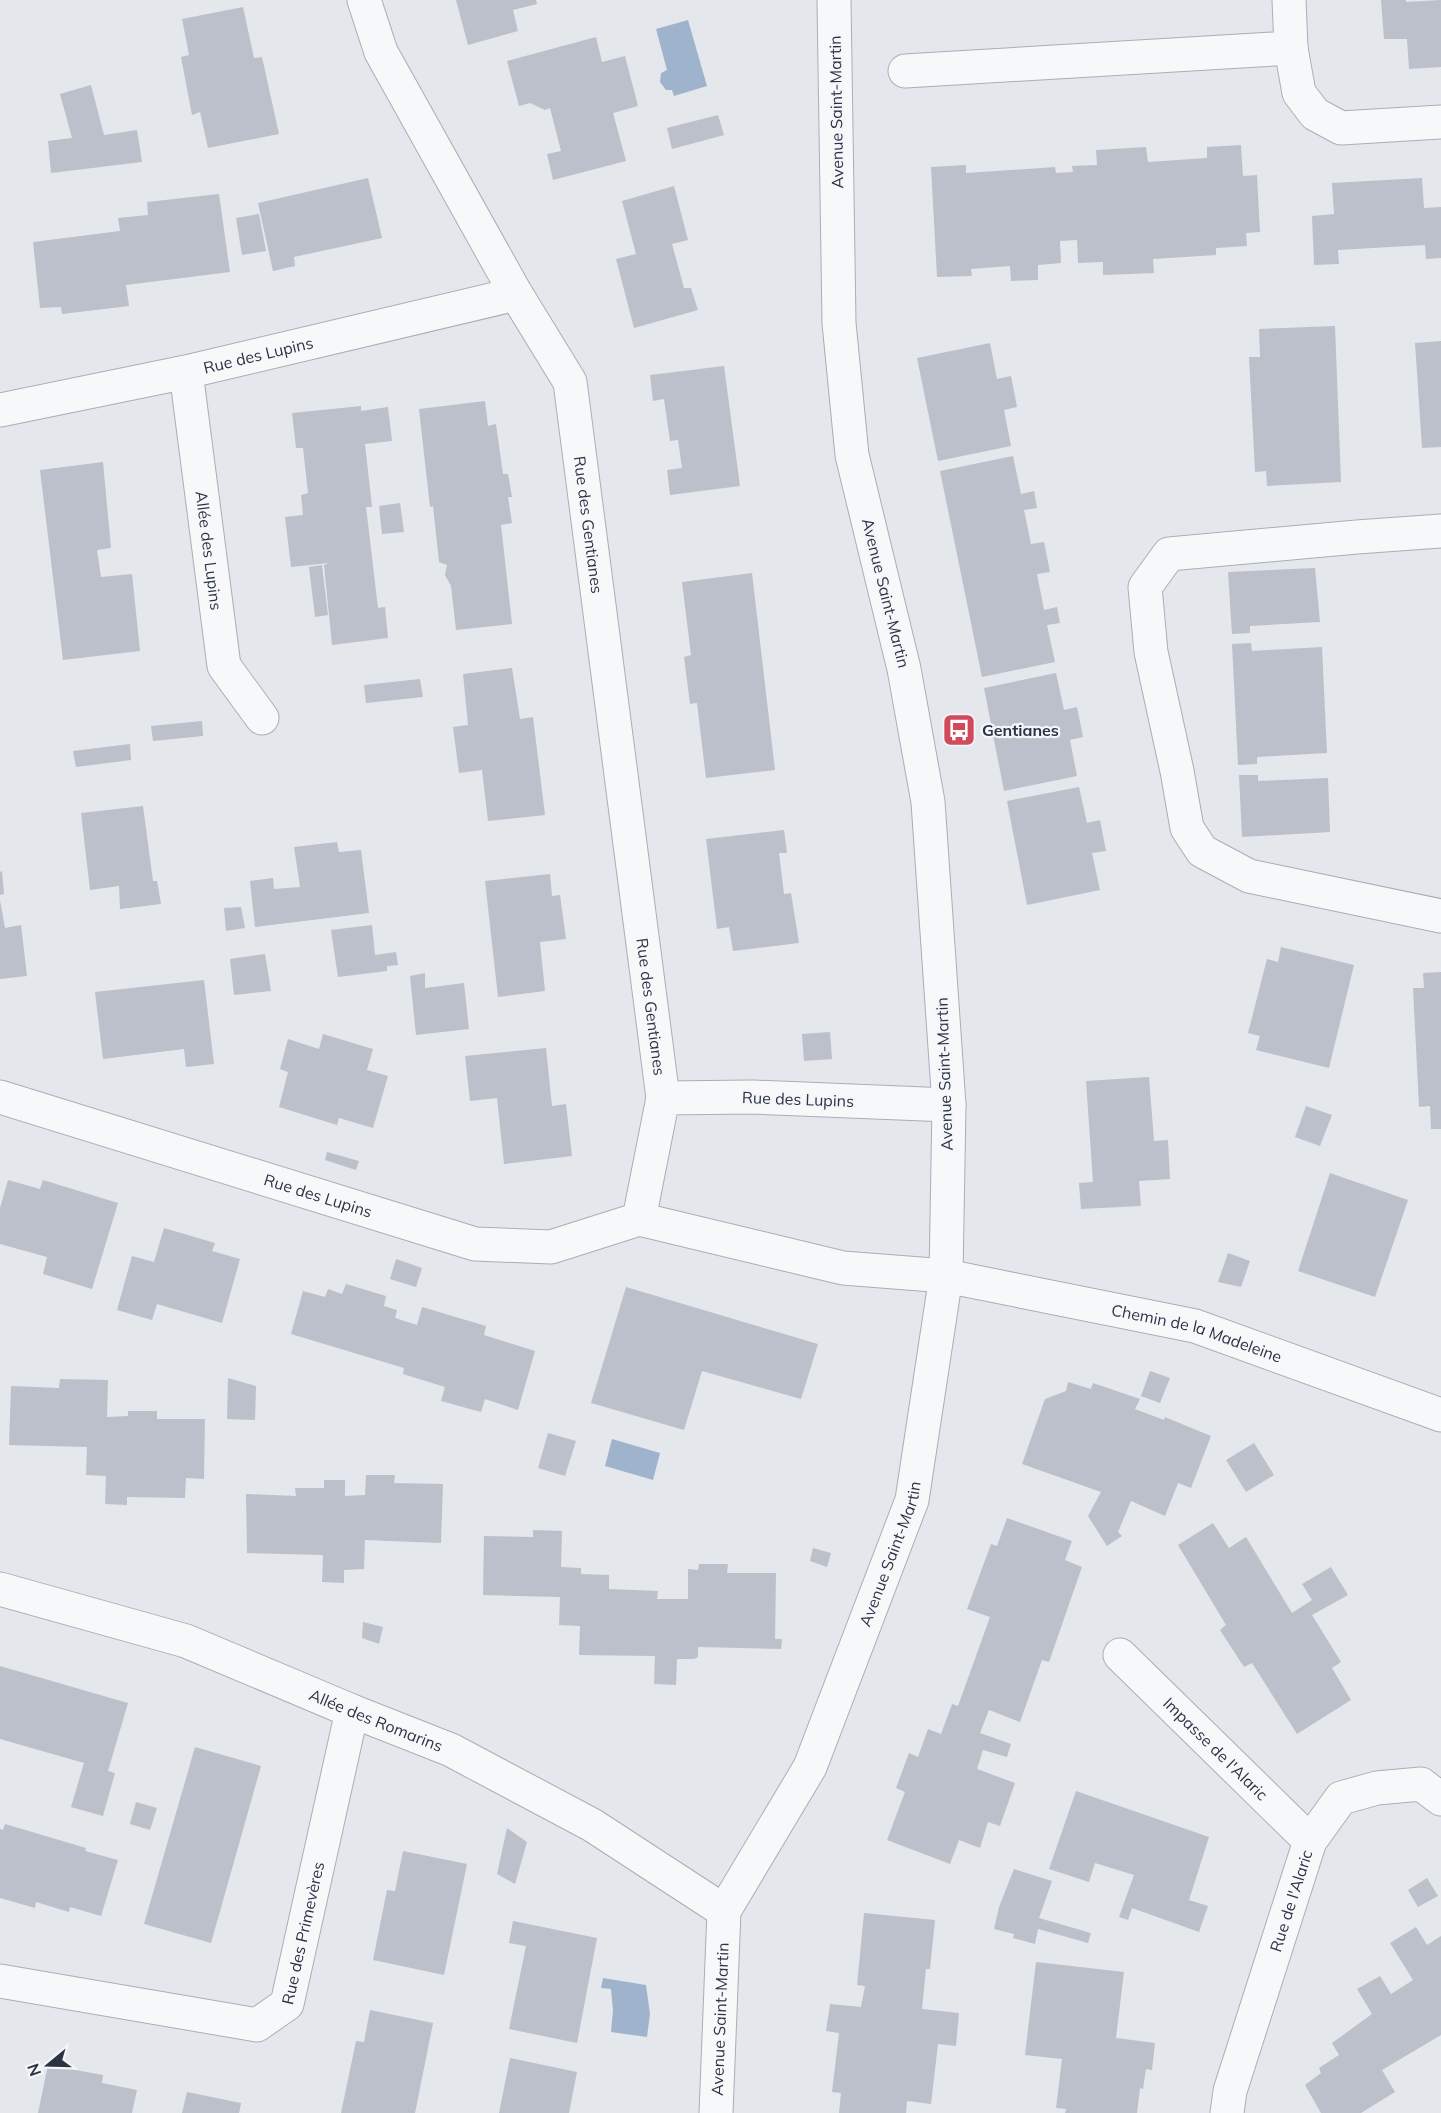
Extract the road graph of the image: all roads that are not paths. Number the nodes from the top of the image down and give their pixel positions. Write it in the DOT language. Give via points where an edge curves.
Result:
graph roads {
  1 [pos="364,0"];
  2 [pos="834,0"];
  3 [pos="1289,0"];
  4 [pos="1292,48"];
  5 [pos="905,71"];
  6 [pos="1441,122"];
  7 [pos="516,294"];
  8 [pos="186,372"];
  9 [pos="0,410"];
  10 [pos="1441,531"];
  11 [pos="262,718"];
  12 [pos="1441,916"];
  13 [pos="0,1097"];
  14 [pos="663,1098"];
  15 [pos="949,1105"];
  16 [pos="639,1219"];
  17 [pos="946,1276"];
  18 [pos="1441,1415"];
  19 [pos="0,1589"];
  20 [pos="1120,1655"];
  21 [pos="352,1711"];
  22 [pos="1441,1799"];
  23 [pos="1310,1841"];
  24 [pos="724,1911"];
  25 [pos="0,1981"];
  26 [pos="716,2113"];
  27 [pos="1227,2113"];
  1 -- 7 [label="street, Rue des Gentianes" via="381,52"];
  2 -- 15 [label="street, Avenue Saint-Martin" via="839,323 852,455 904,669 928,802"];
  3 -- 4 [label="street"];
  4 -- 5 [label="street"];
  4 -- 6 [label="street" via="1299,93 1315,114 1341,128"];
  7 -- 8 [label="street, Rue des Lupins"];
  7 -- 14 [label="street, Rue des Gentianes" via="570,381"];
  8 -- 9 [label="street, Rue des Lupins"];
  8 -- 11 [label="street, Allée des Lupins" via="224,666"];
  10 -- 12 [label="street" via="1169,554 1145,587 1151,652 1187,828 1202,852 1250,876"];
  13 -- 16 [label="street, Rue des Lupins" via="476,1244 551,1247"];
  14 -- 15 [label="street, Rue des Lupins" via="753,1097"];
  14 -- 16 [label="street"];
  15 -- 17 [label="street, Avenue Saint-Martin"];
  16 -- 17 [label="street" via="843,1268"];
  17 -- 18 [label="street, Chemin de la Madeleine" via="1195,1326"];
  17 -- 24 [label="street, Avenue Saint-Martin" via="912,1500 810,1767"];
  19 -- 21 [label="street, Allée des Romarins" via="186,1641"];
  20 -- 23 [label="street, Impasse de l'Alaric"];
  21 -- 24 [label="street, Allée des Romarins" via="451,1750 592,1825"];
  21 -- 25 [label="street, Rue des Primevères" via="287,2004 257,2025"];
  22 -- 23 [label="street, Rue de l'Alaric" via="1421,1784 1377,1788 1341,1798"];
  23 -- 27 [label="street, Rue de l'Alaric" via="1230,2091"];
  24 -- 26 [label="street, Avenue Saint-Martin"];
}
